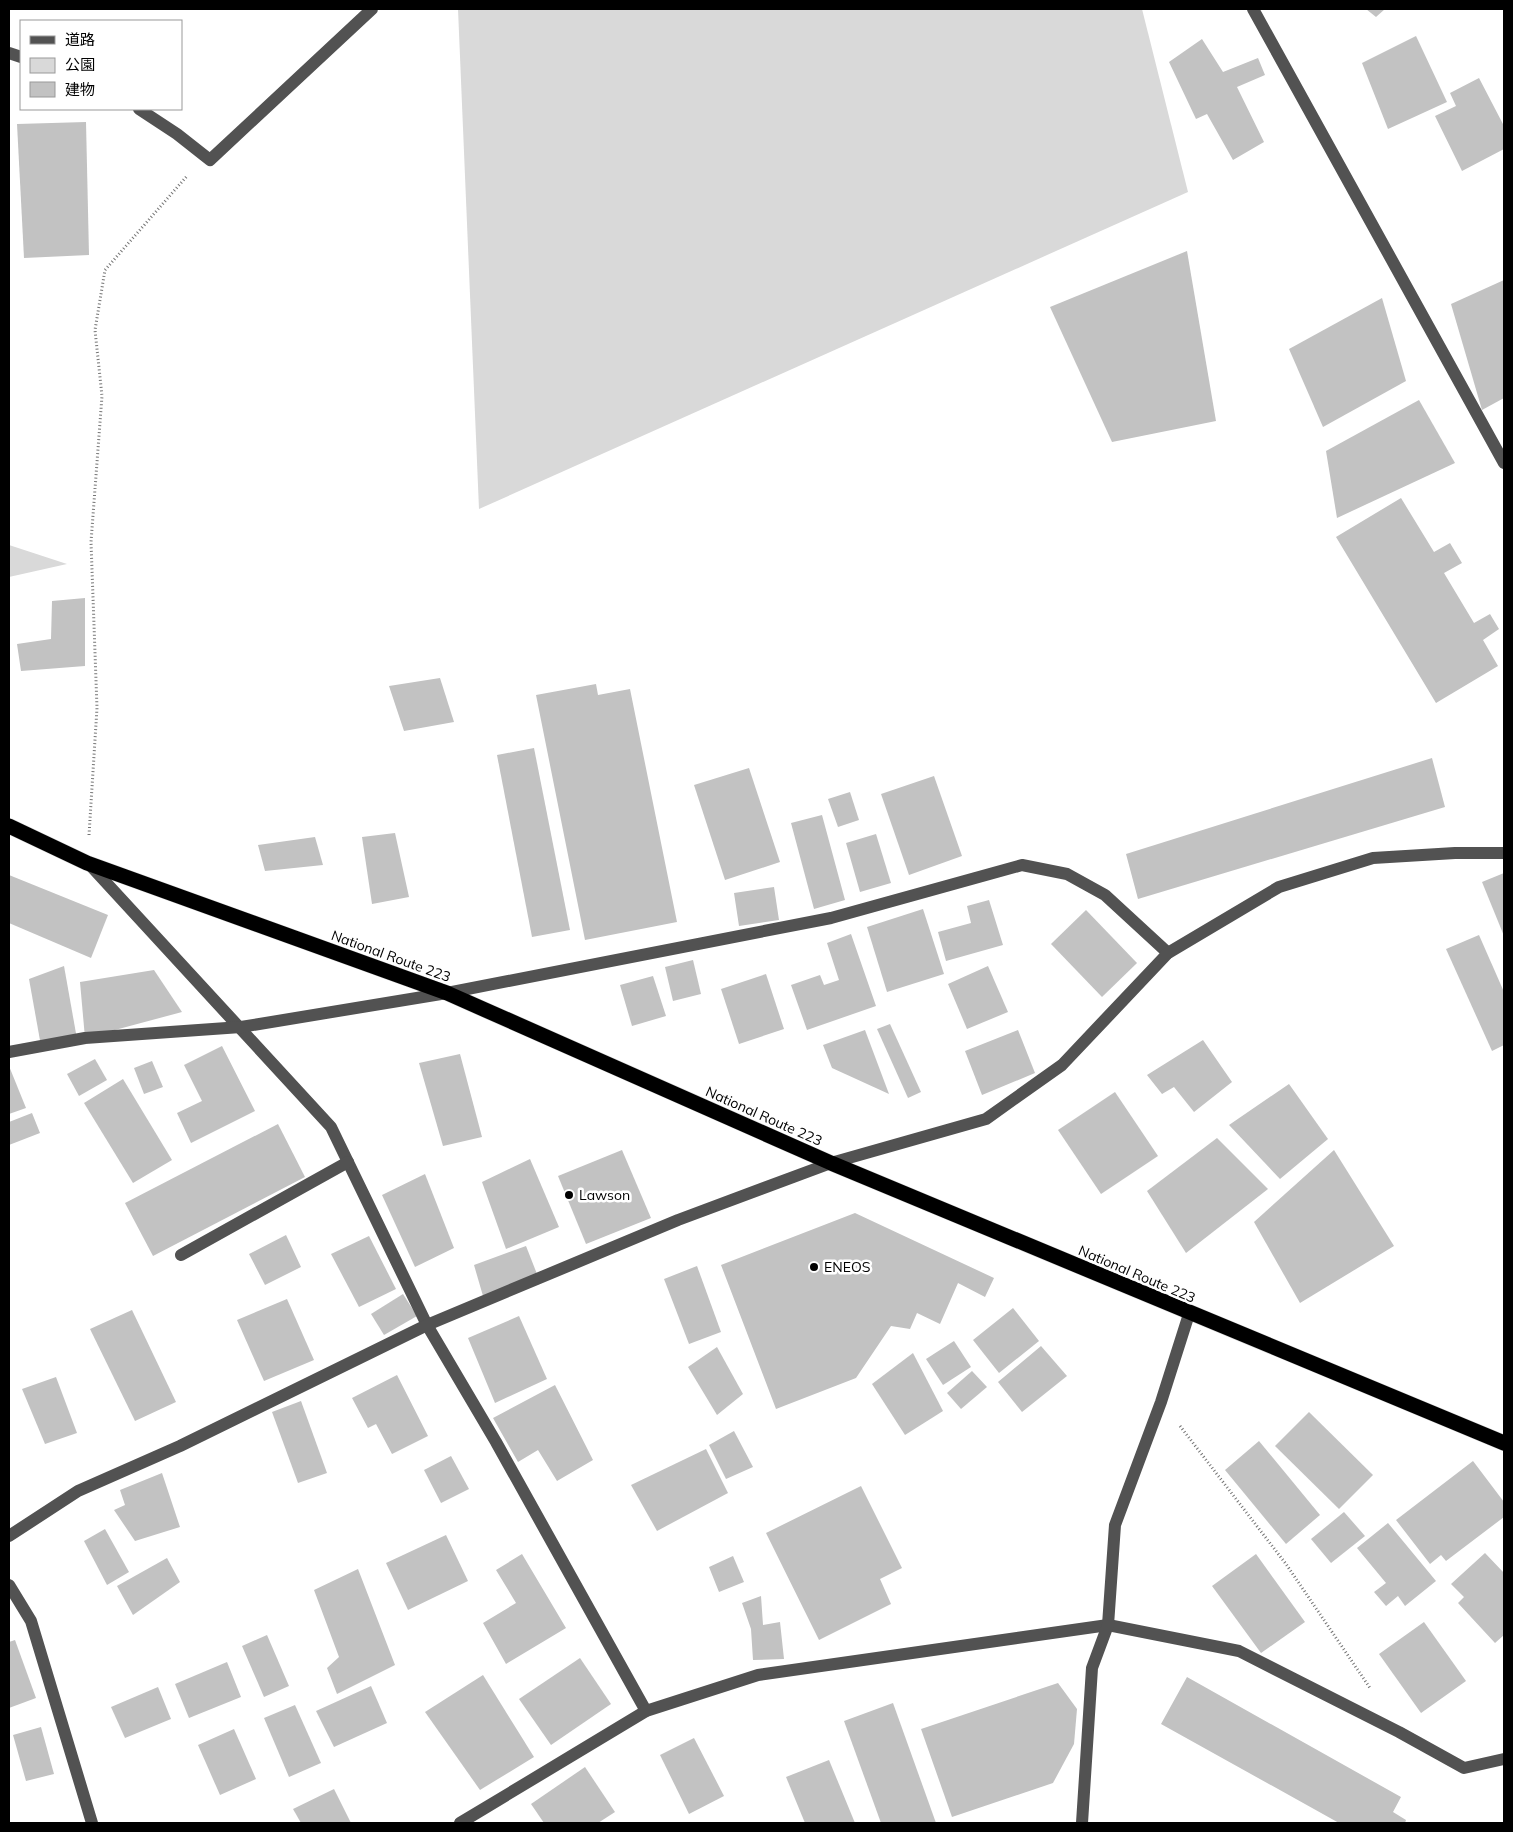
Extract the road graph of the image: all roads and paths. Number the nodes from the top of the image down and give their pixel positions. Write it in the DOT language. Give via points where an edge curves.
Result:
graph roads {
  1 [pos="372,9"];
  2 [pos="1253,9"];
  3 [pos="141,110"];
  4 [pos="210,160"];
  5 [pos="1504,463"];
  6 [pos="9,826"];
  7 [pos="1504,853"];
  8 [pos="88,863"];
  9 [pos="1168,953"];
  10 [pos="447,994"];
  11 [pos="241,1027"];
  12 [pos="9,1052"];
  13 [pos="348,1162"];
  14 [pos="831,1163"];
  15 [pos="181,1255"];
  16 [pos="1189,1314"];
  17 [pos="427,1325"];
  18 [pos="1161,1402"];
  19 [pos="1504,1443"];
  20 [pos="9,1536"];
  21 [pos="9,1585"];
  22 [pos="1108,1625"];
  23 [pos="1372,1692"];
  24 [pos="646,1711"];
  25 [pos="1504,1759"];
  26 [pos="92,1823"];
  27 [pos="460,1823"];
  28 [pos="1082,1823"];
  1 -- 4 [label="street"];
  2 -- 5 [label="street"];
  3 -- 4 [label="street"];
  4 -- 8 [label="path" via="187,176 105,270 96,330 102,396 92,542 97,708"];
  6 -- 8 [label="highway, National Route 223"];
  7 -- 9 [label="street" via="1373,858 1279,887"];
  8 -- 10 [label="highway, National Route 223"];
  8 -- 11 [label="street"];
  9 -- 10 [label="street" via="1105,895 1067,874 1022,865 831,918"];
  9 -- 14 [label="street" via="1062,1065 986,1119"];
  10 -- 11 [label="street"];
  10 -- 14 [label="highway, National Route 223"];
  11 -- 12 [label="street" via="85,1038"];
  11 -- 13 [label="street" via="331,1127"];
  13 -- 15 [label="street"];
  13 -- 17 [label="street"];
  14 -- 16 [label="highway, National Route 223"];
  14 -- 17 [label="street" via="678,1220"];
  16 -- 18 [label="street"];
  16 -- 19 [label="highway, National Route 223"];
  17 -- 20 [label="street" via="180,1446 78,1491"];
  17 -- 24 [label="street"];
  18 -- 22 [label="street" via="1115,1525"];
  18 -- 23 [label="path" via="1286,1564"];
  21 -- 26 [label="street" via="31,1621"];
  22 -- 24 [label="street" via="758,1675"];
  22 -- 25 [label="street" via="1239,1651 1464,1768"];
  22 -- 28 [label="street" via="1092,1668"];
  24 -- 27 [label="street"];
}
